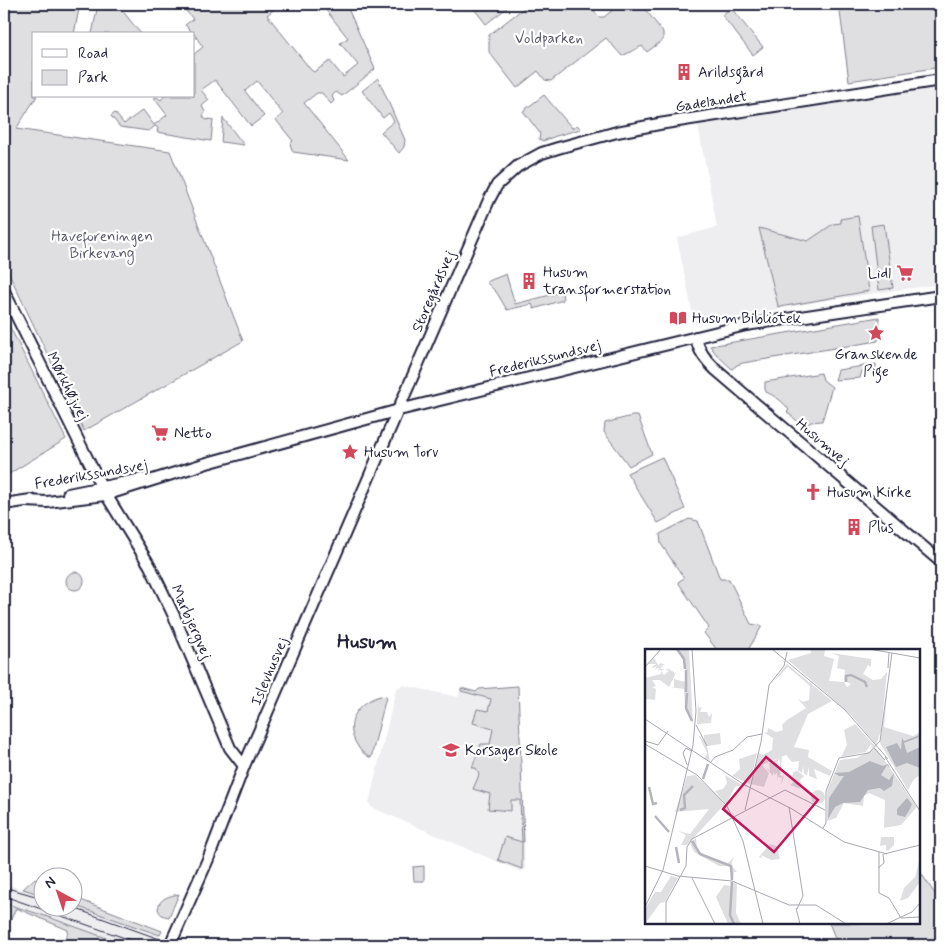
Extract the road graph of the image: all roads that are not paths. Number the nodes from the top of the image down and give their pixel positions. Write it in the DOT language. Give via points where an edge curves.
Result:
graph roads {
  1 [pos="941,80"];
  2 [pos="497,185"];
  3 [pos="4,291"];
  4 [pos="941,296"];
  5 [pos="696,337"];
  6 [pos="399,410"];
  7 [pos="104,491"];
  8 [pos="4,504"];
  9 [pos="941,562"];
  10 [pos="244,766"];
  11 [pos="172,941"];
  1 -- 2 [label="street, Gadelandet" via="617,132 542,153 518,166"];
  2 -- 6 [label="street, Storegårdsvej"];
  3 -- 7 [label="street, Mørkhøjvej"];
  4 -- 5 [label="street, Frederikssundsvej" via="746,325"];
  5 -- 6 [label="street, Frederikssundsvej"];
  5 -- 9 [label="street, Husumvej" via="704,358 716,370"];
  6 -- 7 [label="street, Frederikssundsvej" via="136,486"];
  6 -- 10 [label="street, Islevhusvej"];
  7 -- 8 [label="street, Frederikssundsvej" via="47,502"];
  7 -- 10 [label="street, Marbjergvej" via="150,566 230,748"];
  10 -- 11 [label="street, Islevhusvej"];
}
